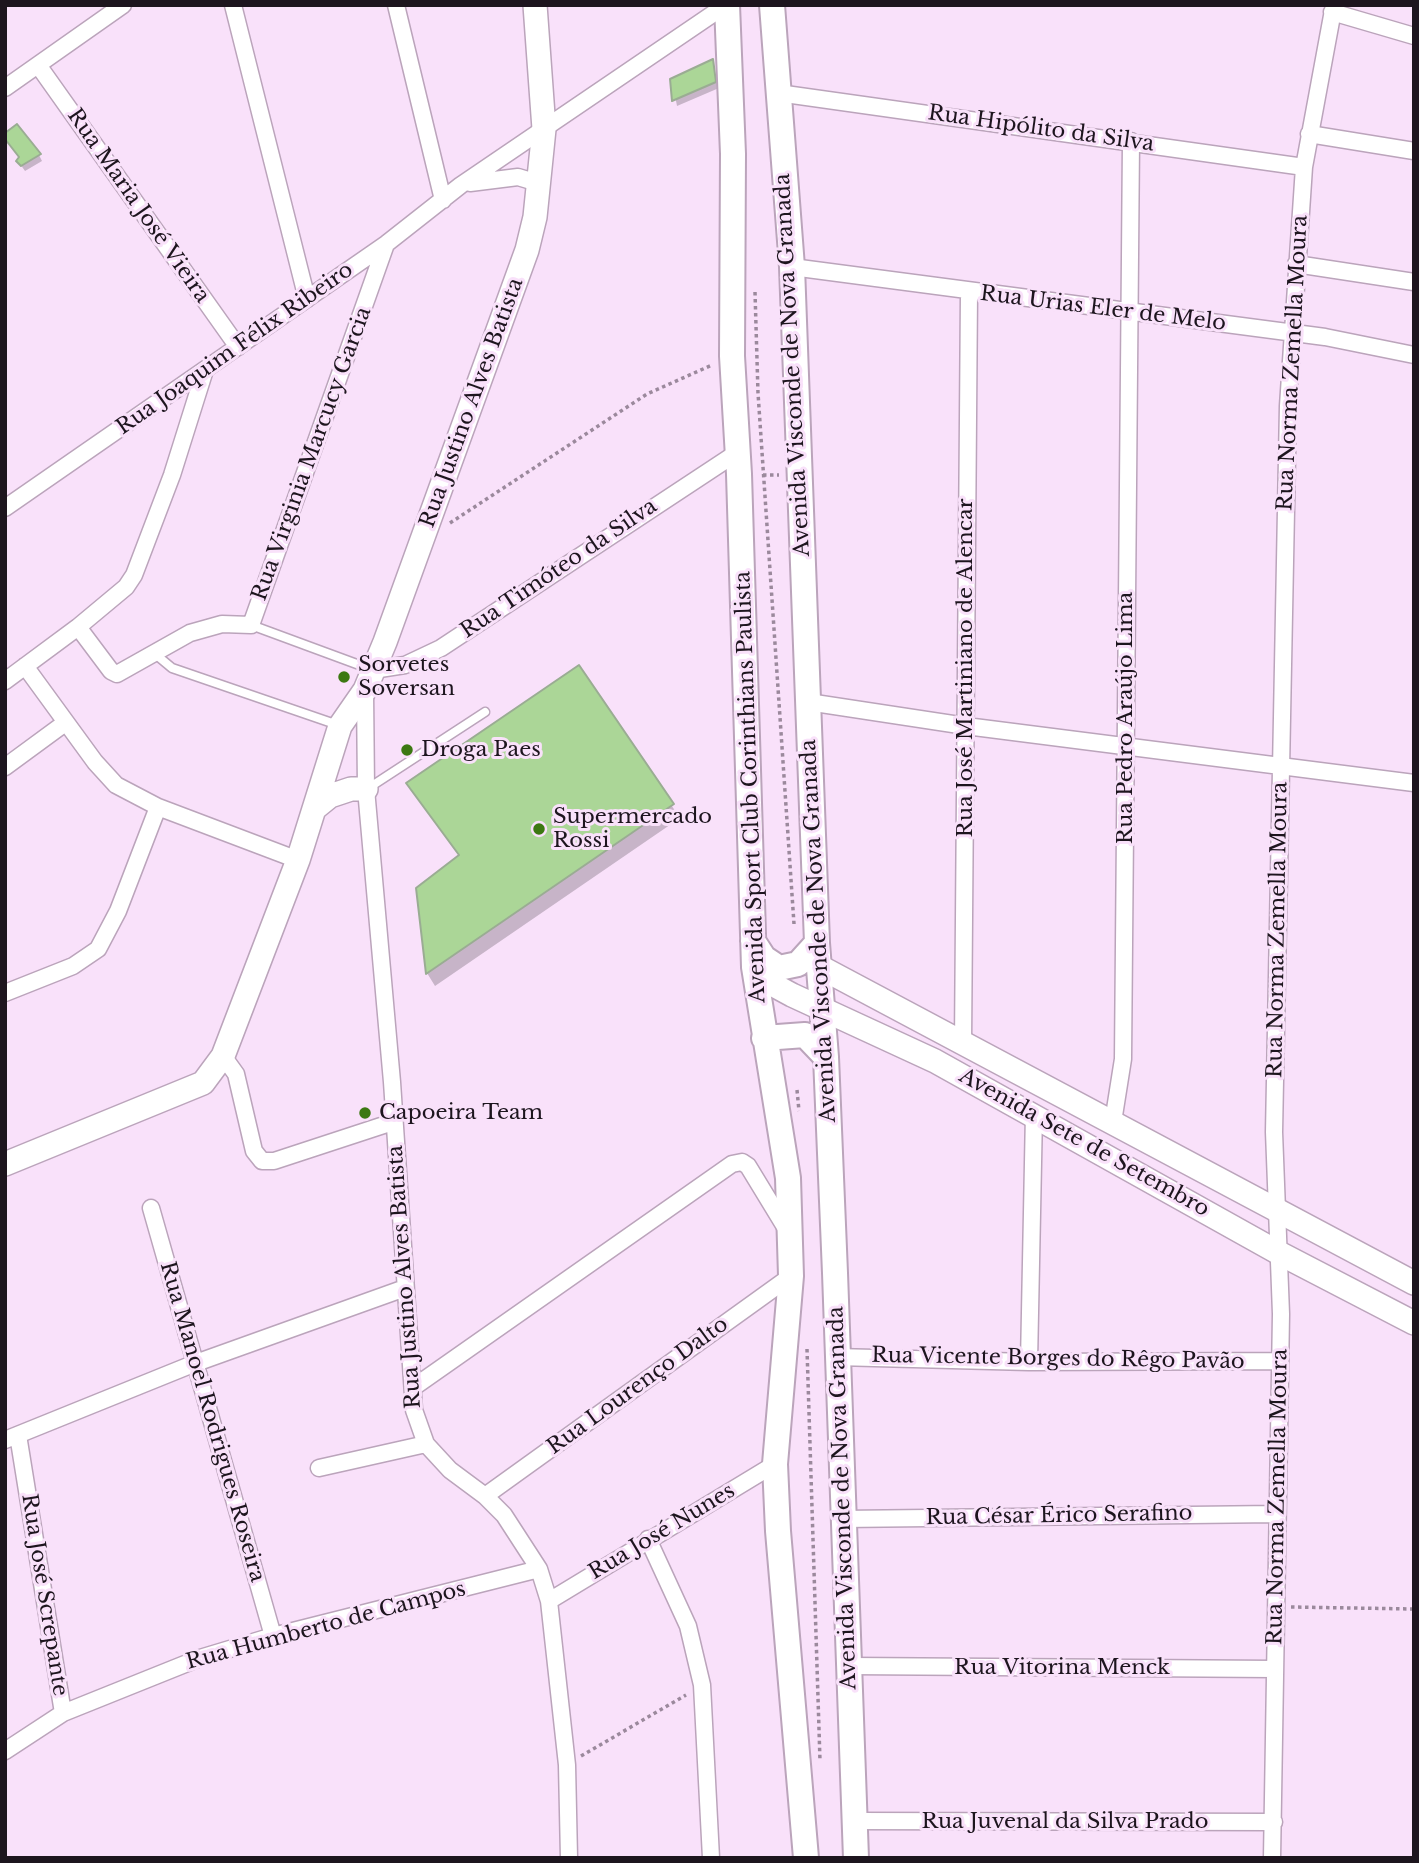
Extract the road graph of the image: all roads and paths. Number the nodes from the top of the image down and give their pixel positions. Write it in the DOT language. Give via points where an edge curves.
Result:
graph roads {
  1 [pos="123,5"];
  2 [pos="233,5"];
  3 [pos="396,5"];
  4 [pos="535,5"];
  5 [pos="727,5"];
  6 [pos="772,5"];
  7 [pos="1333,9"];
  8 [pos="1414,36"];
  9 [pos="38,65"];
  10 [pos="5,88"];
  11 [pos="778,93"];
  12 [pos="544,129"];
  13 [pos="1309,134"];
  14 [pos="1131,141"];
  15 [pos="1414,151"];
  16 [pos="1304,167"];
  17 [pos="538,183"];
  18 [pos="461,185"];
  19 [pos="443,200"];
  20 [pos="386,244"];
  21 [pos="1296,264"];
  22 [pos="792,267"];
  23 [pos="754,282"];
  24 [pos="1414,282"];
  25 [pos="970,293"];
  26 [pos="307,299"];
  27 [pos="1129,313"];
  28 [pos="1291,333"];
  29 [pos="238,347"];
  30 [pos="1414,355"];
  31 [pos="732,356"];
  32 [pos="205,370"];
  33 [pos="747,467"];
  34 [pos="800,475"];
  35 [pos="5,509"];
  36 [pos="422,542"];
  37 [pos="251,625"];
  38 [pos="78,627"];
  39 [pos="154,653"];
  40 [pos="24,666"];
  41 [pos="369,680"];
  42 [pos="5,681"];
  43 [pos="808,702"];
  44 [pos="485,712"];
  45 [pos="65,723"];
  46 [pos="340,726"];
  47 [pos="966,726"];
  48 [pos="1127,745"];
  49 [pos="5,767"];
  50 [pos="1282,767"];
  51 [pos="1414,783"];
  52 [pos="366,789"];
  53 [pos="158,807"];
  54 [pos="314,809"];
  55 [pos="298,859"];
  56 [pos="794,932"];
  57 [pos="753,941"];
  58 [pos="818,955"];
  59 [pos="754,967"];
  60 [pos="5,993"];
  61 [pos="822,1008"];
  62 [pos="764,1038"];
  63 [pos="963,1042"];
  64 [pos="223,1056"];
  65 [pos="826,1057"];
  66 [pos="795,1081"];
  67 [pos="1034,1114"];
  68 [pos="800,1116"];
  69 [pos="393,1122"];
  70 [pos="1113,1122"];
  71 [pos="6,1167"];
  72 [pos="152,1208"];
  73 [pos="1276,1210"];
  74 [pos="790,1235"];
  75 [pos="1279,1253"];
  76 [pos="792,1276"];
  77 [pos="1414,1283"];
  78 [pos="405,1288"];
  79 [pos="1414,1323"];
  80 [pos="807,1340"];
  81 [pos="836,1357"];
  82 [pos="1279,1361"];
  83 [pos="1029,1362"];
  84 [pos="194,1364"];
  85 [pos="414,1387"];
  86 [pos="11,1437"];
  87 [pos="426,1444"];
  88 [pos="775,1464"];
  89 [pos="319,1468"];
  90 [pos="485,1496"];
  91 [pos="1276,1514"];
  92 [pos="842,1519"];
  93 [pos="648,1539"];
  94 [pos="539,1570"];
  95 [pos="549,1601"];
  96 [pos="1275,1606"];
  97 [pos="1414,1609"];
  98 [pos="273,1636"];
  99 [pos="850,1666"];
  100 [pos="1275,1669"];
  101 [pos="702,1685"];
  102 [pos="63,1713"];
  103 [pos="5,1751"];
  104 [pos="567,1765"];
  105 [pos="821,1774"];
  106 [pos="856,1821"];
  107 [pos="1275,1822"];
  108 [pos="569,1858"];
  109 [pos="711,1858"];
  110 [pos="806,1858"];
  111 [pos="856,1858"];
  112 [pos="1272,1858"];
  1 -- 9 [label="street"];
  2 -- 26 [label="street"];
  3 -- 19 [label="street"];
  4 -- 12 [label="main road, Rua Justino Alves Batista"];
  5 -- 12 [label="street, Rua Joaquim Félix Ribeiro"];
  5 -- 31 [label="main road, Avenida Sport Club Corinthians Paulista" via="733,154"];
  6 -- 11 [label="main road, Avenida Visconde de Nova Granada"];
  7 -- 8 [label="street"];
  7 -- 13 [label="street, Rua Norma Zemella Moura"];
  9 -- 10 [label="street"];
  9 -- 29 [label="street, Rua Maria José Vieira"];
  11 -- 14 [label="street, Rua Hipólito da Silva"];
  11 -- 22 [label="main road, Avenida Visconde de Nova Granada"];
  12 -- 17 [label="main road, Rua Justino Alves Batista"];
  12 -- 18 [label="street, Rua Joaquim Félix Ribeiro"];
  13 -- 15 [label="street"];
  13 -- 16 [label="street, Rua Norma Zemella Moura"];
  14 -- 16 [label="street, Rua Hipólito da Silva"];
  14 -- 27 [label="street, Rua Pedro Araújo Lima"];
  16 -- 21 [label="street, Rua Norma Zemella Moura"];
  17 -- 18 [label="street, Rua Joaquim Félix Ribeiro" via="517,177"];
  17 -- 36 [label="main road, Rua Justino Alves Batista" via="523,262"];
  18 -- 19 [label="street, Rua Joaquim Félix Ribeiro"];
  19 -- 20 [label="street, Rua Joaquim Félix Ribeiro"];
  20 -- 26 [label="street, Rua Joaquim Félix Ribeiro"];
  20 -- 37 [label="street, Rua Virginia Marcucy Garcia"];
  21 -- 24 [label="street"];
  21 -- 28 [label="street, Rua Norma Zemella Moura"];
  22 -- 25 [label="street, Rua Urias Eler de Melo"];
  22 -- 34 [label="main road, Avenida Visconde de Nova Granada"];
  23 -- 33 [label="path"];
  25 -- 27 [label="street, Rua Urias Eler de Melo"];
  25 -- 47 [label="street, Rua José Martiniano de Alencar"];
  26 -- 29 [label="street, Rua Joaquim Félix Ribeiro"];
  27 -- 28 [label="street, Rua Urias Eler de Melo"];
  27 -- 48 [label="street, Rua Pedro Araújo Lima"];
  28 -- 30 [label="street, Rua Urias Eler de Melo"];
  28 -- 50 [label="street, Rua Norma Zemella Moura"];
  29 -- 32 [label="street, Rua Joaquim Félix Ribeiro"];
  31 -- 33 [label="main road, Avenida Sport Club Corinthians Paulista"];
  31 -- 36 [label="path" via="647,394"];
  32 -- 35 [label="street, Rua Joaquim Félix Ribeiro"];
  32 -- 38 [label="street" via="141,561 126,587"];
  33 -- 34 [label="path"];
  33 -- 41 [label="street, Rua Timóteo da Silva" via="441,648"];
  33 -- 56 [label="path"];
  33 -- 57 [label="main road, Avenida Sport Club Corinthians Paulista"];
  34 -- 43 [label="main road, Avenida Visconde de Nova Granada"];
  36 -- 41 [label="main road, Rua Justino Alves Batista"];
  37 -- 39 [label="street" via="205,628"];
  37 -- 41 [label="lane"];
  38 -- 39 [label="street" via="117,674"];
  38 -- 40 [label="street"];
  39 -- 46 [label="lane" via="172,668"];
  40 -- 42 [label="street"];
  40 -- 45 [label="street"];
  41 -- 46 [label="main road"];
  41 -- 52 [label="street, Rua Justino Alves Batista"];
  43 -- 47 [label="street"];
  43 -- 58 [label="main road, Avenida Visconde de Nova Granada"];
  44 -- 52 [label="lane"];
  45 -- 49 [label="street"];
  45 -- 53 [label="street" via="116,785"];
  46 -- 54 [label="main road"];
  47 -- 48 [label="street"];
  47 -- 63 [label="street, Rua José Martiniano de Alencar"];
  48 -- 50 [label="street"];
  48 -- 70 [label="street, Rua Pedro Araújo Lima" via="1123,1059"];
  50 -- 51 [label="street"];
  50 -- 73 [label="street, Rua Norma Zemella Moura"];
  52 -- 54 [label="main road" via="330,796"];
  52 -- 69 [label="street, Rua Justino Alves Batista"];
  53 -- 55 [label="street"];
  53 -- 60 [label="street" via="118,911 98,949 73,966"];
  54 -- 55 [label="main road"];
  55 -- 64 [label="main road"];
  57 -- 58 [label="main road" via="764,958 779,968"];
  57 -- 59 [label="main road, Avenida Sport Club Corinthians Paulista"];
  58 -- 61 [label="main road, Avenida Visconde de Nova Granada"];
  58 -- 63 [label="main road, Avenida Sete de Setembro"];
  59 -- 61 [label="main road, Avenida Sete de Setembro" via="773,985"];
  59 -- 62 [label="main road, Avenida Sport Club Corinthians Paulista"];
  61 -- 65 [label="main road, Avenida Visconde de Nova Granada"];
  61 -- 67 [label="main road, Avenida Sete de Setembro"];
  62 -- 65 [label="main road" via="802,1034"];
  62 -- 74 [label="main road, Avenida Sport Club Corinthians Paulista" via="787,1166"];
  63 -- 70 [label="main road, Avenida Sete de Setembro"];
  64 -- 69 [label="street" via="236,1074 254,1151 262,1161"];
  64 -- 71 [label="main road" via="203,1083"];
  65 -- 81 [label="main road, Avenida Visconde de Nova Granada"];
  66 -- 68 [label="path"];
  67 -- 75 [label="main road, Avenida Sete de Setembro"];
  67 -- 83 [label="street"];
  69 -- 78 [label="street, Rua Justino Alves Batista"];
  70 -- 73 [label="main road, Avenida Sete de Setembro"];
  72 -- 84 [label="street, Rua Manoel Rodrigues Roseira"];
  73 -- 75 [label="street, Rua Norma Zemella Moura"];
  73 -- 77 [label="main road, Avenida Sete de Setembro"];
  74 -- 76 [label="main road, Avenida Sport Club Corinthians Paulista"];
  74 -- 85 [label="street" via="748,1166 732,1164"];
  75 -- 79 [label="main road, Avenida Sete de Setembro"];
  75 -- 82 [label="street, Rua Norma Zemella Moura"];
  76 -- 88 [label="main road, Avenida Sport Club Corinthians Paulista"];
  76 -- 90 [label="street, Rua Lourenço Dalto"];
  78 -- 84 [label="street"];
  78 -- 85 [label="street, Rua Justino Alves Batista"];
  80 -- 105 [label="path"];
  81 -- 83 [label="street, Rua Vicente Borges do Rêgo Pavão"];
  81 -- 92 [label="main road, Avenida Visconde de Nova Granada"];
  82 -- 83 [label="street, Rua Vicente Borges do Rêgo Pavão"];
  82 -- 91 [label="street, Rua Norma Zemella Moura"];
  84 -- 86 [label="street"];
  84 -- 98 [label="street, Rua Manoel Rodrigues Roseira"];
  85 -- 87 [label="street, Rua Justino Alves Batista" via="414,1410"];
  86 -- 102 [label="street, Rua José Screpante"];
  87 -- 89 [label="street"];
  87 -- 90 [label="street, Rua Justino Alves Batista"];
  88 -- 93 [label="street, Rua José Nunes"];
  88 -- 110 [label="main road, Avenida Sport Club Corinthians Paulista"];
  90 -- 94 [label="street, Rua Justino Alves Batista" via="518,1533"];
  91 -- 92 [label="street, Rua César Érico Serafino"];
  91 -- 96 [label="street, Rua Norma Zemella Moura"];
  92 -- 99 [label="main road, Avenida Visconde de Nova Granada"];
  93 -- 95 [label="street, Rua José Nunes"];
  93 -- 101 [label="street" via="688,1626"];
  94 -- 95 [label="street, Rua Justino Alves Batista"];
  94 -- 98 [label="street, Rua Humberto de Campos"];
  95 -- 104 [label="street, Rua Justino Alves Batista"];
  96 -- 97 [label="path"];
  96 -- 100 [label="street, Rua Norma Zemella Moura"];
  98 -- 102 [label="street, Rua Humberto de Campos" via="159,1673"];
  99 -- 100 [label="street, Rua Vitorina Menck"];
  99 -- 106 [label="main road, Avenida Visconde de Nova Granada"];
  100 -- 107 [label="street, Rua Norma Zemella Moura"];
  101 -- 104 [label="path"];
  101 -- 109 [label="street"];
  102 -- 103 [label="street, Rua Humberto de Campos"];
  104 -- 108 [label="street, Rua Justino Alves Batista"];
  106 -- 107 [label="street, Rua Juvenal da Silva Prado"];
  106 -- 111 [label="main road, Avenida Visconde de Nova Granada"];
  107 -- 112 [label="street, Rua Norma Zemella Moura"];
}
